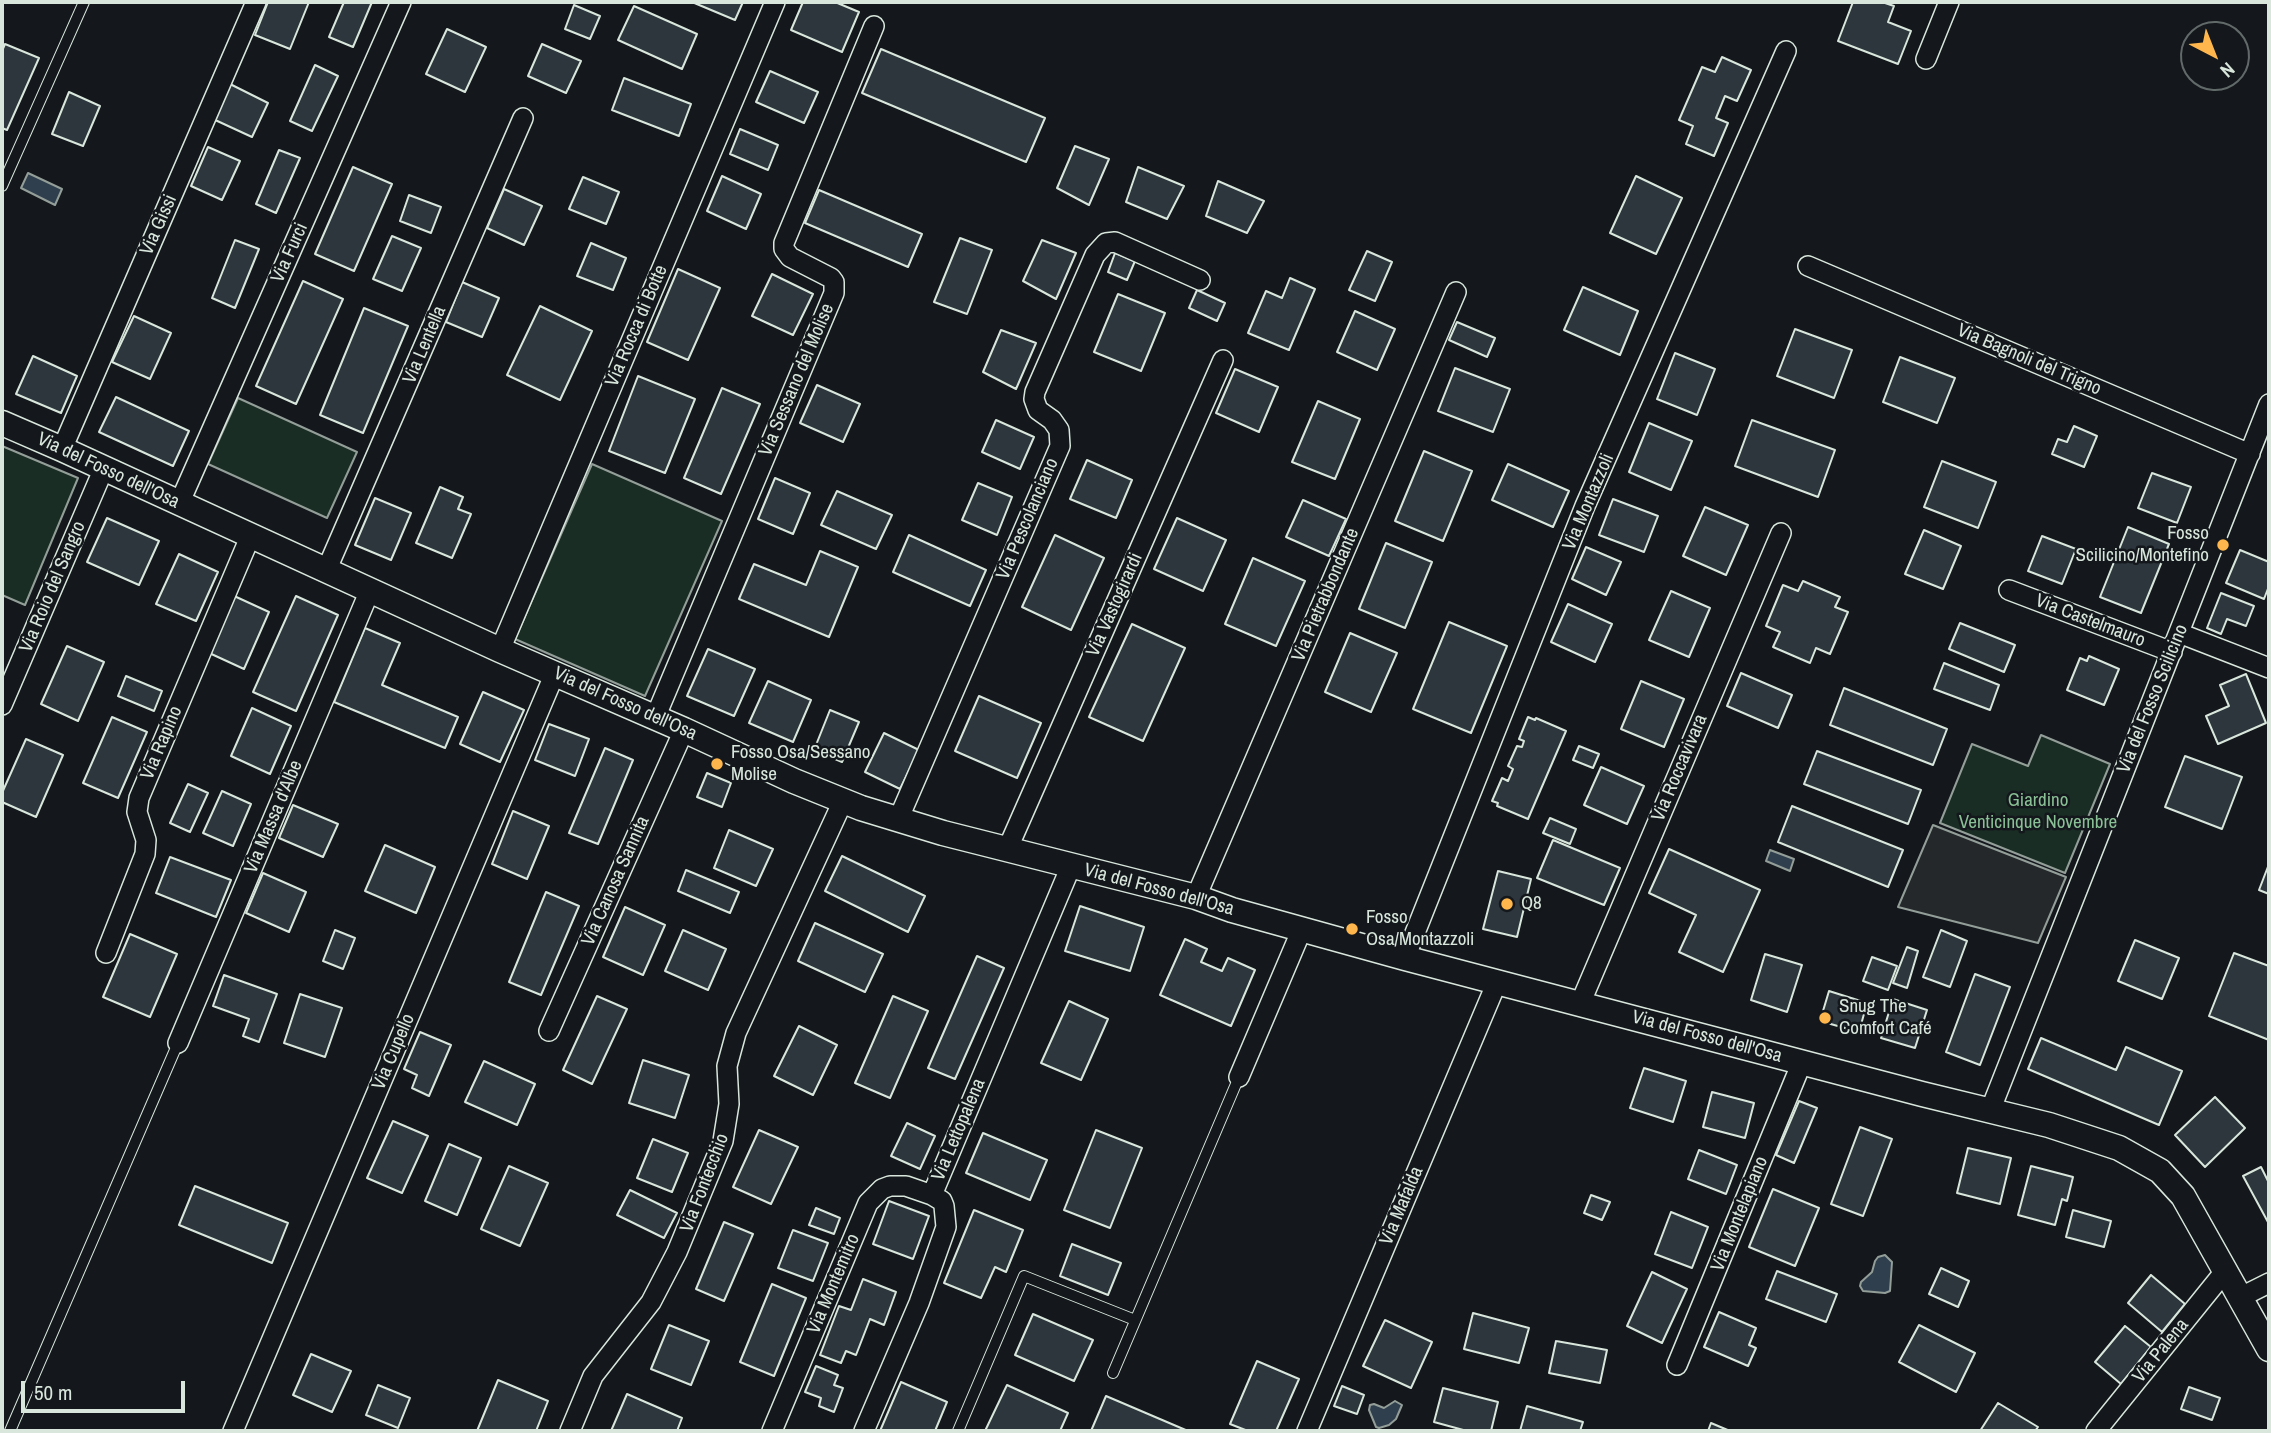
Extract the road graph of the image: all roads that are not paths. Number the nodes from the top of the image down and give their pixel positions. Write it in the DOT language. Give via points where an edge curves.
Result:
graph roads {
  1 [pos="85,2"];
  2 [pos="256,2"];
  3 [pos="401,2"];
  4 [pos="775,2"];
  5 [pos="1949,2"];
  6 [pos="874,26"];
  7 [pos="1786,51"];
  8 [pos="1926,59"];
  9 [pos="523,118"];
  10 [pos="2,186"];
  11 [pos="1808,266"];
  12 [pos="1200,280"];
  13 [pos="1456,292"];
  14 [pos="1223,360"];
  15 [pos="2269,404"];
  16 [pos="2,423"];
  17 [pos="2264,432"];
  18 [pos="62,449"];
  19 [pos="2250,454"];
  20 [pos="104,468"];
  21 [pos="179,504"];
  22 [pos="1781,533"];
  23 [pos="250,537"];
  24 [pos="326,571"];
  25 [pos="370,590"];
  26 [pos="2009,590"];
  27 [pos="2179,633"];
  28 [pos="500,650"];
  29 [pos="2172,652"];
  30 [pos="2269,667"];
  31 [pos="555,673"];
  32 [pos="2,705"];
  33 [pos="655,718"];
  34 [pos="684,730"];
  35 [pos="843,801"];
  36 [pos="898,820"];
  37 [pos="1007,850"];
  38 [pos="1071,866"];
  39 [pos="1196,897"];
  40 [pos="1302,929"];
  41 [pos="106,953"];
  42 [pos="1405,958"];
  43 [pos="1497,982"];
  44 [pos="1580,1003"];
  45 [pos="549,1031"];
  46 [pos="178,1044"];
  47 [pos="1802,1062"];
  48 [pos="1239,1077"];
  49 [pos="1990,1111"];
  50 [pos="932,1195"];
  51 [pos="2226,1270"];
  52 [pos="2269,1283"];
  53 [pos="2241,1297"];
  54 [pos="1135,1320"];
  55 [pos="2269,1349"];
  56 [pos="1677,1365"];
  57 [pos="1112,1373"];
  58 [pos="10,1431"];
  59 [pos="233,1431"];
  60 [pos="570,1431"];
  61 [pos="772,1431"];
  62 [pos="864,1431"];
  63 [pos="958,1431"];
  64 [pos="1307,1431"];
  65 [pos="2096,1431"];
  1 -- 10 [label="lane"];
  2 -- 18 [label="street, Via Gissi"];
  3 -- 21 [label="street, Via Furci"];
  4 -- 28 [label="street, Via Rocca di Botte"];
  5 -- 8 [label="street"];
  6 -- 33 [label="street, Via Sessano del Molise" via="784,243 790,257 831,278 834,293"];
  7 -- 42 [label="street, Via Montazzoli" via="1585,506"];
  9 -- 24 [label="street, Via Lentella"];
  11 -- 19 [label="street, Via Bagnoli del Trigno"];
  12 -- 36 [label="street, Via Pescolanciano" via="1115,242 1106,243 1095,255 1035,392 1038,410 1059,430 1059,446"];
  13 -- 39 [label="street, Via Pietrabbondante"];
  14 -- 37 [label="street, Via Vastogirardi"];
  15 -- 17 [label="street, Via del Fosso Scilicino"];
  16 -- 18 [label="street, Via del Fosso dell'Osa"];
  17 -- 19 [label="street, Via del Fosso Scilicino"];
  18 -- 20 [label="street, Via del Fosso dell'Osa"];
  19 -- 27 [label="street, Via del Fosso Scilicino"];
  20 -- 21 [label="street, Via del Fosso dell'Osa"];
  20 -- 32 [label="street, Via Roio del Sangro"];
  21 -- 23 [label="street, Via del Fosso dell'Osa"];
  22 -- 44 [label="street, Via Roccavivara"];
  23 -- 24 [label="street, Via del Fosso dell'Osa"];
  23 -- 41 [label="street, Via Rapino" via="139,798 145,854"];
  24 -- 25 [label="street, Via del Fosso dell'Osa"];
  25 -- 28 [label="street, Via del Fosso dell'Osa"];
  25 -- 46 [label="street, Via Massa d'Albe"];
  26 -- 29 [label="street, Via Castelmauro"];
  27 -- 29 [label="street, Via del Fosso Scilicino"];
  27 -- 30 [label="street"];
  28 -- 31 [label="street, Via del Fosso dell'Osa"];
  29 -- 49 [label="street, Via del Fosso Scilicino"];
  31 -- 33 [label="street, Via del Fosso dell'Osa"];
  31 -- 59 [label="street, Via Cupello"];
  33 -- 34 [label="street, Via del Fosso dell'Osa"];
  34 -- 35 [label="street, Via del Fosso dell'Osa"];
  34 -- 45 [label="street, Via Canosa Sannita"];
  35 -- 36 [label="street, Via del Fosso dell'Osa"];
  35 -- 60 [label="street, Via Fontecchio" via="733,1042 727,1066 728,1119 723,1141 683,1240 652,1302 593,1376"];
  36 -- 37 [label="street, Via del Fosso dell'Osa"];
  37 -- 38 [label="street, Via del Fosso dell'Osa"];
  38 -- 39 [label="street, Via del Fosso dell'Osa"];
  38 -- 50 [label="street, Via Lettopalena"];
  39 -- 40 [label="street, Via del Fosso dell'Osa"];
  40 -- 42 [label="street, Via del Fosso dell'Osa"];
  40 -- 48 [label="street"];
  42 -- 43 [label="street, Via del Fosso dell'Osa"];
  43 -- 44 [label="street, Via del Fosso dell'Osa"];
  43 -- 64 [label="street, Via Mafalda"];
  44 -- 47 [label="street, Via del Fosso dell'Osa"];
  46 -- 58 [label="lane"];
  47 -- 49 [label="street, Via del Fosso dell'Osa"];
  47 -- 56 [label="street, Via Montelapiano"];
  48 -- 54 [label="lane"];
  49 -- 51 [label="street, Via del Fosso dell'Osa" via="2080,1134 2148,1163 2183,1196"];
  50 -- 61 [label="street, Via Montemitro" via="890,1186 868,1203"];
  50 -- 62 [label="street, Via Lettopalena" via="942,1201 946,1227"];
  51 -- 53 [label="street, Via del Fosso dell'Osa"];
  51 -- 65 [label="street, Via Palena"];
  52 -- 53 [label="street"];
  53 -- 55 [label="street, Via del Fosso dell'Osa"];
  54 -- 57 [label="lane"];
  54 -- 63 [label="lane" via="1024,1276"];
}
